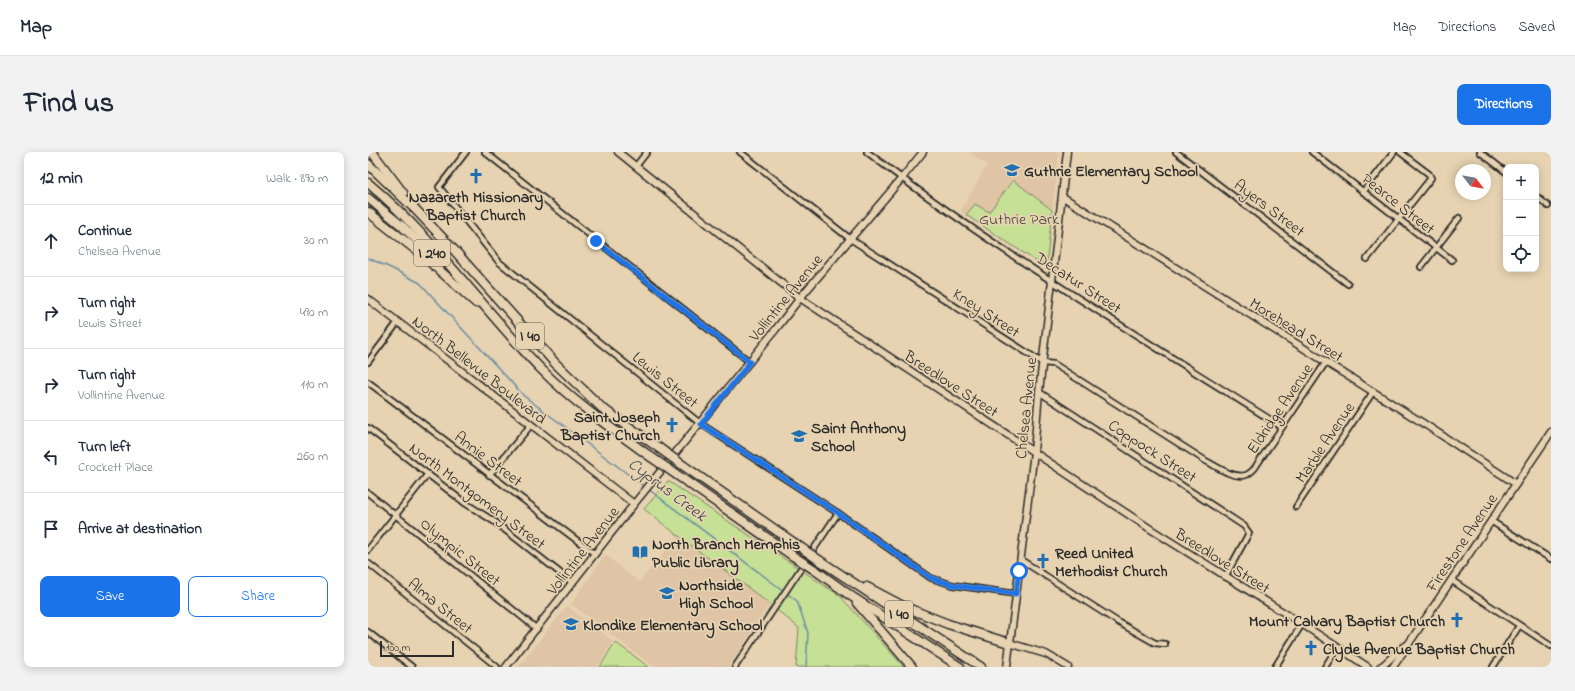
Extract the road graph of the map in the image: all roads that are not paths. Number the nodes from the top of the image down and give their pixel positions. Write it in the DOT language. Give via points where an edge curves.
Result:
graph roads {
  1 [pos="372,152"];
  2 [pos="466,152"];
  3 [pos="484,152"];
  4 [pos="618,152"];
  5 [pos="647,152"];
  6 [pos="740,152"];
  7 [pos="867,152"];
  8 [pos="922,152"];
  9 [pos="1067,152"];
  10 [pos="1176,152"];
  11 [pos="1312,152"];
  12 [pos="1394,152"];
  13 [pos="1400,152"];
  14 [pos="1480,152"];
  15 [pos="368,164"];
  16 [pos="636,166"];
  17 [pos="1503,170"];
  18 [pos="368,171"];
  19 [pos="902,178"];
  20 [pos="368,183"];
  21 [pos="1363,192"];
  22 [pos="1063,197"];
  23 [pos="368,198"];
  24 [pos="1539,198"];
  25 [pos="407,201"];
  26 [pos="1548,206"];
  27 [pos="416,210"];
  28 [pos="368,212"];
  29 [pos="1459,218"];
  30 [pos="1399,219"];
  31 [pos="850,238"];
  32 [pos="1436,248"];
  33 [pos="1367,259"];
  34 [pos="1452,260"];
  35 [pos="1421,267"];
  36 [pos="1052,281"];
  37 [pos="1348,284"];
  38 [pos="800,298"];
  39 [pos="369,301"];
  40 [pos="490,314"];
  41 [pos="398,322"];
  42 [pos="502,326"];
  43 [pos="368,362"];
  44 [pos="750,362"];
  45 [pos="1326,362"];
  46 [pos="1043,363"];
  47 [pos="368,382"];
  48 [pos="1039,392"];
  49 [pos="1373,392"];
  50 [pos="701,424"];
  51 [pos="531,425"];
  52 [pos="1282,427"];
  53 [pos="368,428"];
  54 [pos="1551,432"];
  55 [pos="1034,452"];
  56 [pos="1254,469"];
  57 [pos="428,474"];
  58 [pos="489,476"];
  59 [pos="1516,484"];
  60 [pos="368,493"];
  61 [pos="634,504"];
  62 [pos="1296,507"];
  63 [pos="838,513"];
  64 [pos="396,515"];
  65 [pos="1491,521"];
  66 [pos="368,550"];
  67 [pos="595,554"];
  68 [pos="1551,559"];
  69 [pos="1021,560"];
  70 [pos="368,563"];
  71 [pos="832,569"];
  72 [pos="1225,577"];
  73 [pos="1451,580"];
  74 [pos="572,583"];
  75 [pos="1016,594"];
  76 [pos="851,596"];
  77 [pos="1302,624"];
  78 [pos="1519,626"];
  79 [pos="537,629"];
  80 [pos="368,632"];
  81 [pos="1009,643"];
  82 [pos="1165,644"];
  83 [pos="1407,645"];
  84 [pos="1551,646"];
  85 [pos="1337,648"];
  86 [pos="412,667"];
  87 [pos="497,667"];
  88 [pos="506,667"];
  89 [pos="736,667"];
  90 [pos="912,667"];
  91 [pos="960,667"];
  92 [pos="981,667"];
  93 [pos="1007,667"];
  94 [pos="1068,667"];
  95 [pos="1275,667"];
  96 [pos="1325,667"];
  97 [pos="1368,667"];
  98 [pos="1380,667"];
  99 [pos="1394,667"];
  100 [pos="1492,667"];
  1 -- 27 [label="highway"];
  2 -- 50 [label="street, Lewis Street" via="439,188 499,262"];
  3 -- 44 [label="street"];
  4 -- 16 [label="street, Breedlove Street"];
  5 -- 16 [label="street"];
  6 -- 31 [label="street, Kney Street"];
  7 -- 19 [label="street, Decatur Street"];
  8 -- 19 [label="street, Vollintine Avenue"];
  9 -- 22 [label="street, Chelsea Avenue"];
  10 -- 37 [label="street, Ayers Street"];
  11 -- 21 [label="street, Pearce Street"];
  12 -- 21 [label="street"];
  13 -- 30 [label="street" via="1431,178"];
  14 -- 17 [label="street"];
  15 -- 25 [label="highway"];
  16 -- 38 [label="street, Breedlove Street"];
  18 -- 25 [label="highway, I 40"];
  19 -- 31 [label="street, Vollintine Avenue"];
  19 -- 36 [label="street, Decatur Street"];
  20 -- 40 [label="highway, I 40" via="424,236"];
  21 -- 30 [label="street, Pearce Street"];
  22 -- 36 [label="street, Chelsea Avenue"];
  22 -- 45 [label="street, Morehead Street"];
  23 -- 40 [label="highway, I 240" via="425,247"];
  24 -- 26 [label="street"];
  25 -- 27 [label="highway, I 40"];
  27 -- 71 [label="highway, I 40, bridge" via="555,363 602,408"];
  28 -- 42 [label="highway" via="420,253"];
  29 -- 32 [label="street"];
  30 -- 32 [label="street, Pearce Street"];
  30 -- 33 [label="street"];
  31 -- 38 [label="street, Vollintine Avenue"];
  31 -- 46 [label="street, Kney Street"];
  32 -- 34 [label="street, Pearce Street"];
  32 -- 35 [label="street"];
  36 -- 46 [label="street, Chelsea Avenue"];
  36 -- 52 [label="street, Decatur Street"];
  38 -- 44 [label="street, Vollintine Avenue"];
  38 -- 55 [label="street, Breedlove Street"];
  39 -- 41 [label="street, North Bellevue Boulevard"];
  40 -- 42 [label="highway, I 40"];
  41 -- 43 [label="street"];
  41 -- 51 [label="street, North Bellevue Boulevard"];
  42 -- 76 [label="highway, I 40, bridge" via="540,369 574,400 651,457"];
  44 -- 50 [label="street, Vollintine Avenue"];
  45 -- 49 [label="street, Morehead Street"];
  45 -- 52 [label="street, Eldridge Avenue"];
  46 -- 48 [label="street, Chelsea Avenue"];
  46 -- 56 [label="street, Kney Street" via="1054,364 1223,470 1235,475 1246,475"];
  47 -- 58 [label="street, Annie Street"];
  48 -- 55 [label="street, Chelsea Avenue"];
  48 -- 72 [label="street, Coppock Street" via="1244,526 1249,533"];
  49 -- 59 [label="street, Morehead Street"];
  49 -- 62 [label="street, Marble Avenue"];
  50 -- 61 [label="street, Vollintine Avenue"];
  50 -- 63 [label="street, Lewis Street"];
  51 -- 58 [label="street"];
  51 -- 61 [label="street, North Bellevue Boulevard"];
  52 -- 56 [label="street, Eldridge Avenue"];
  53 -- 57 [label="street, North Montgomery Street"];
  54 -- 59 [label="street, Firestone Avenue"];
  55 -- 69 [label="street, Chelsea Avenue"];
  55 -- 72 [label="street, Breedlove Street"];
  57 -- 64 [label="street"];
  57 -- 74 [label="street, North Montgomery Street" via="465,504 495,522"];
  58 -- 67 [label="street, Annie Street"];
  59 -- 65 [label="street, Firestone Avenue"];
  60 -- 64 [label="street, Olympic Street"];
  61 -- 67 [label="street, Vollintine Avenue"];
  63 -- 75 [label="street, Lewis Street" via="931,578 953,585"];
  63 -- 89 [label="street"];
  64 -- 66 [label="street"];
  64 -- 79 [label="street, Olympic Street"];
  65 -- 68 [label="street"];
  65 -- 73 [label="street, Firestone Avenue"];
  67 -- 74 [label="street, Vollintine Avenue"];
  69 -- 75 [label="street, Chelsea Avenue"];
  69 -- 82 [label="street" via="1118,622 1155,642"];
  70 -- 87 [label="street, Alma Street"];
  71 -- 81 [label="highway" via="906,607 948,624"];
  71 -- 92 [label="highway, I 40"];
  72 -- 77 [label="street, Breedlove Street"];
  73 -- 78 [label="street"];
  73 -- 83 [label="street, Firestone Avenue"];
  74 -- 79 [label="street, Vollintine Avenue"];
  75 -- 81 [label="street, Chelsea Avenue"];
  76 -- 90 [label="highway"];
  76 -- 91 [label="highway, I 40"];
  77 -- 85 [label="street, Breedlove Street"];
  77 -- 95 [label="street"];
  78 -- 84 [label="street"];
  78 -- 100 [label="street"];
  79 -- 88 [label="street, Vollintine Avenue"];
  80 -- 86 [label="street"];
  81 -- 93 [label="street, Chelsea Avenue"];
  81 -- 94 [label="street" via="1046,654"];
  83 -- 98 [label="street"];
  83 -- 99 [label="street, Firestone Avenue"];
  85 -- 96 [label="street"];
  85 -- 97 [label="street, Breedlove Street"];
}
